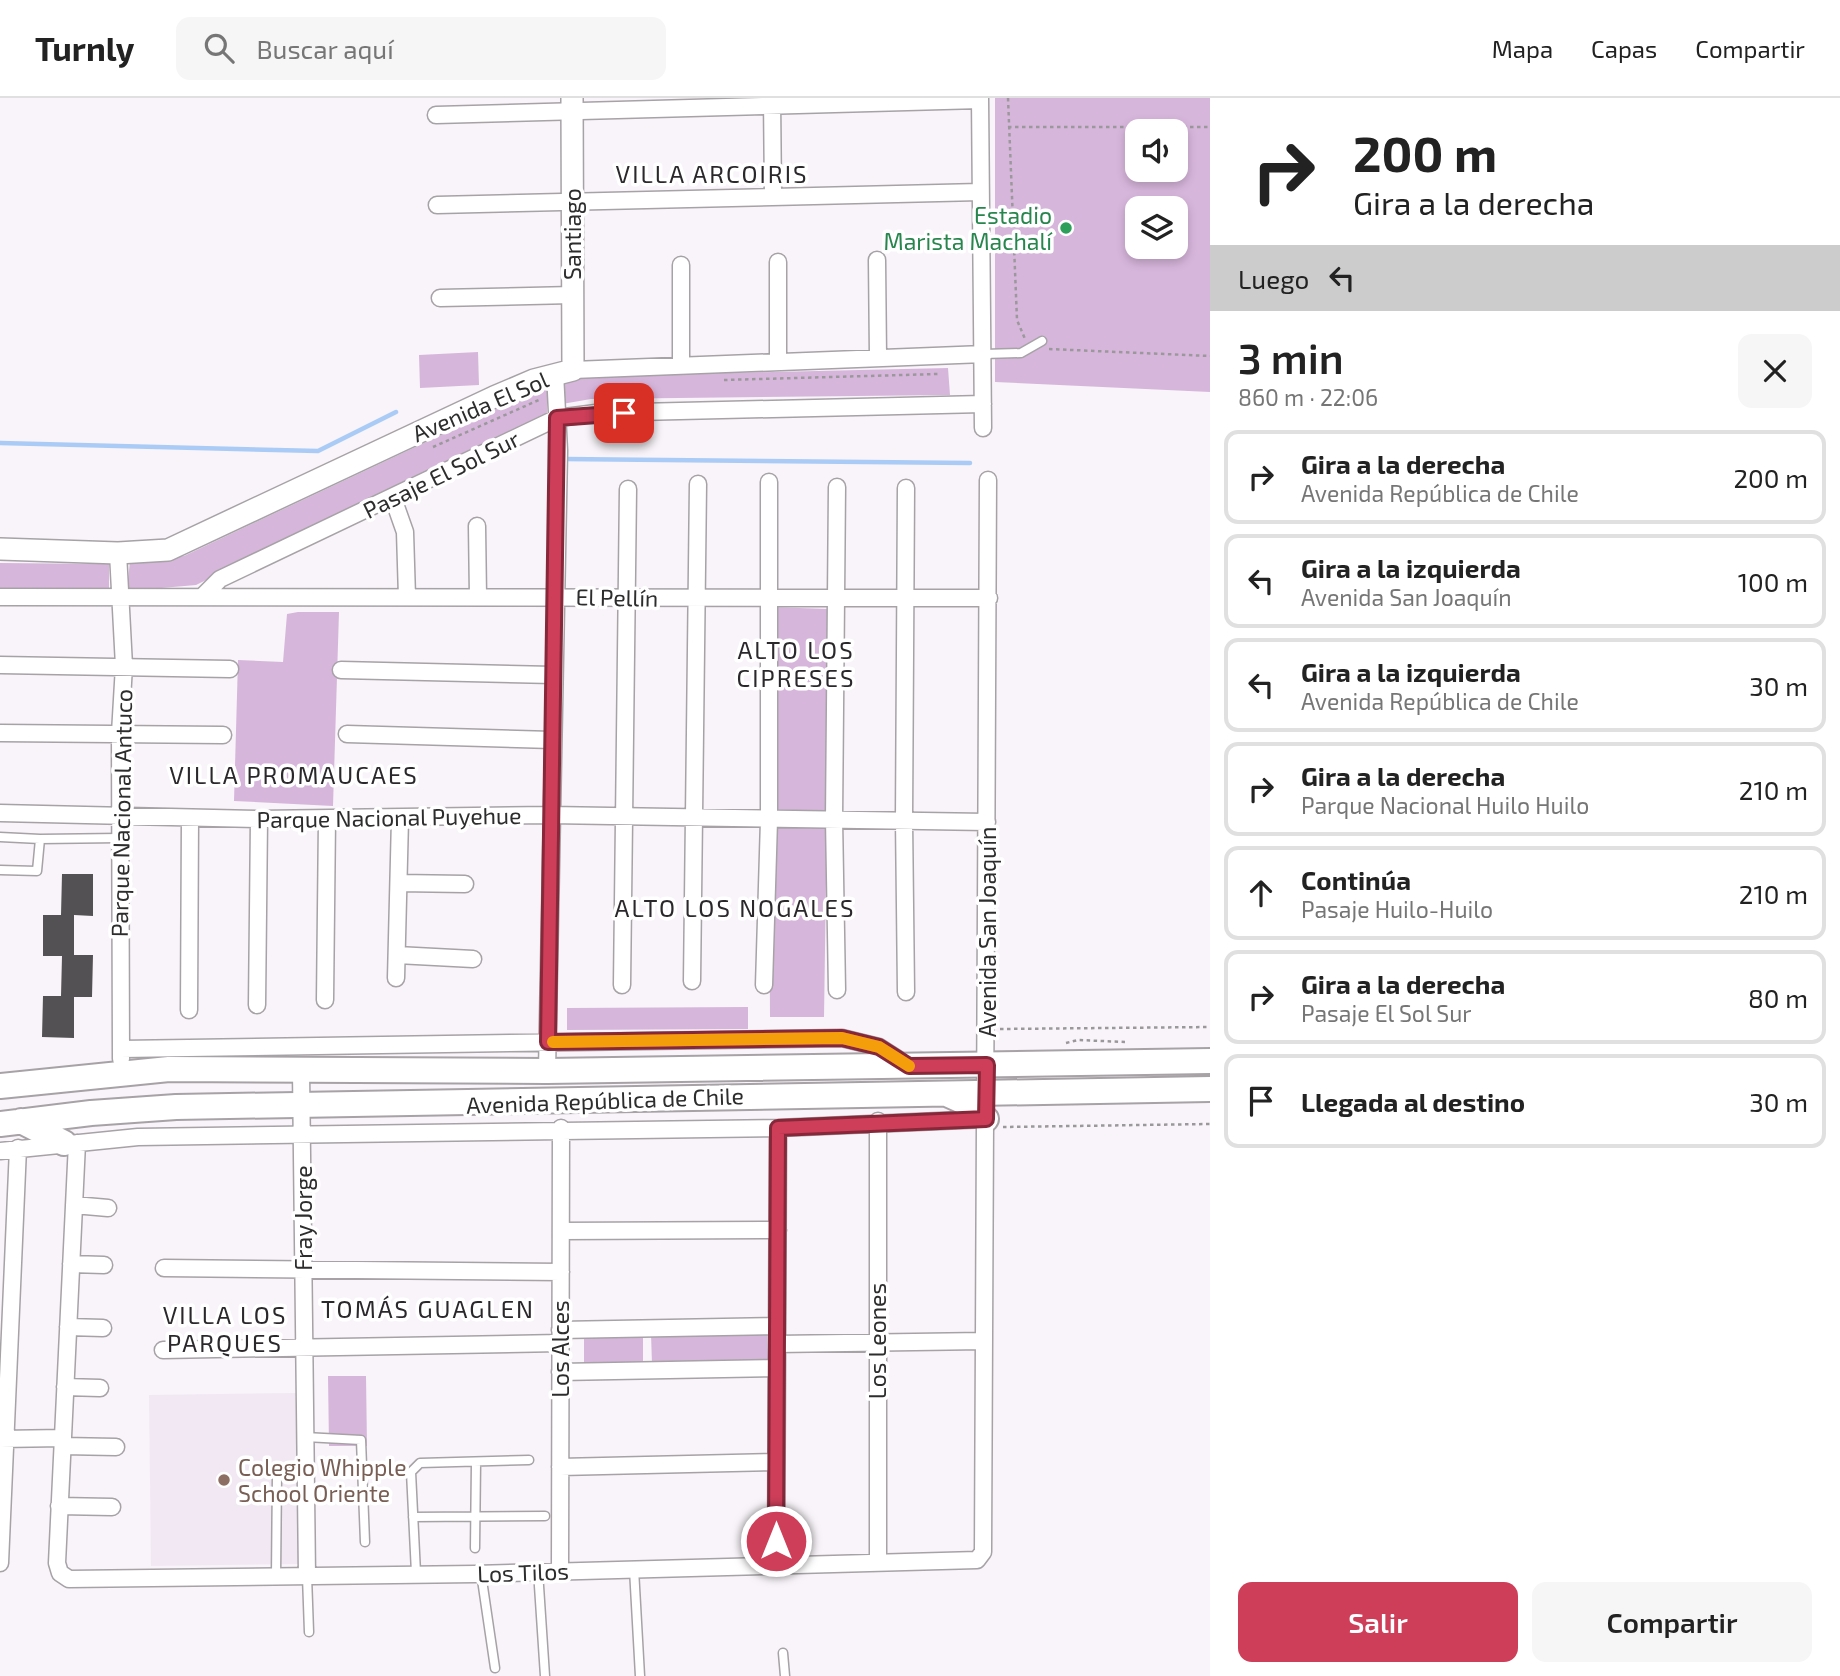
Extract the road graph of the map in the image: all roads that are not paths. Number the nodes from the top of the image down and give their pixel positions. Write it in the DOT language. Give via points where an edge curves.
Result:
graph roads {
  1 [pos="980,99"];
  2 [pos="771,102"];
  3 [pos="572,104"];
  4 [pos="436,115"];
  5 [pos="980,192"];
  6 [pos="773,196"];
  7 [pos="572,201"];
  8 [pos="437,205"];
  9 [pos="877,260"];
  10 [pos="778,262"];
  11 [pos="681,265"];
  12 [pos="573,295"];
  13 [pos="440,298"];
  14 [pos="1042,341"];
  15 [pos="985,354"];
  16 [pos="878,357"];
  17 [pos="778,361"];
  18 [pos="681,365"];
  19 [pos="562,378"];
  20 [pos="983,404"];
  21 [pos="557,418"];
  22 [pos="983,428"];
  23 [pos="988,480"];
  24 [pos="769,482"];
  25 [pos="698,484"];
  26 [pos="836,487"];
  27 [pos="906,488"];
  28 [pos="628,489"];
  29 [pos="393,498"];
  30 [pos="477,526"];
  31 [pos="0,549"];
  32 [pos="118,553"];
  33 [pos="203,596"];
  34 [pos="0,597"];
  35 [pos="407,597"];
  36 [pos="478,597"];
  37 [pos="554,597"];
  38 [pos="118,598"];
  39 [pos="626,598"];
  40 [pos="989,598"];
  41 [pos="696,599"];
  42 [pos="769,599"];
  43 [pos="835,599"];
  44 [pos="905,600"];
  45 [pos="0,666"];
  46 [pos="124,666"];
  47 [pos="230,670"];
  48 [pos="341,670"];
  49 [pos="553,675"];
  50 [pos="0,733"];
  51 [pos="120,733"];
  52 [pos="347,734"];
  53 [pos="223,735"];
  54 [pos="552,740"];
  55 [pos="0,813"];
  56 [pos="550,815"];
  57 [pos="624,817"];
  58 [pos="692,817"];
  59 [pos="119,818"];
  60 [pos="190,818"];
  61 [pos="259,819"];
  62 [pos="327,819"];
  63 [pos="400,819"];
  64 [pos="834,819"];
  65 [pos="769,820"];
  66 [pos="904,820"];
  67 [pos="987,822"];
  68 [pos="0,837"];
  69 [pos="120,838"];
  70 [pos="40,839"];
  71 [pos="0,870"];
  72 [pos="398,883"];
  73 [pos="465,884"];
  74 [pos="397,955"];
  75 [pos="473,959"];
  76 [pos="396,978"];
  77 [pos="692,981"];
  78 [pos="622,985"];
  79 [pos="764,985"];
  80 [pos="837,990"];
  81 [pos="906,992"];
  82 [pos="325,1000"];
  83 [pos="257,1005"];
  84 [pos="189,1010"];
  85 [pos="548,1042"];
  86 [pos="121,1061"];
  87 [pos="1210,1061"];
  88 [pos="987,1065"];
  89 [pos="909,1066"];
  90 [pos="301,1071"];
  91 [pos="547,1071"];
  92 [pos="0,1086"];
  93 [pos="1210,1089"];
  94 [pos="986,1092"];
  95 [pos="942,1093"];
  96 [pos="302,1106"];
  97 [pos="878,1121"];
  98 [pos="10,1122"];
  99 [pos="986,1122"];
  100 [pos="561,1128"];
  101 [pos="778,1128"];
  102 [pos="302,1133"];
  103 [pos="71,1143"];
  104 [pos="18,1148"];
  105 [pos="0,1151"];
  106 [pos="74,1205"];
  107 [pos="108,1208"];
  108 [pos="778,1230"];
  109 [pos="561,1231"];
  110 [pos="71,1264"];
  111 [pos="104,1265"];
  112 [pos="164,1268"];
  113 [pos="303,1268"];
  114 [pos="561,1272"];
  115 [pos="776,1326"];
  116 [pos="68,1327"];
  117 [pos="103,1328"];
  118 [pos="560,1336"];
  119 [pos="983,1341"];
  120 [pos="877,1343"];
  121 [pos="777,1344"];
  122 [pos="304,1349"];
  123 [pos="163,1350"];
  124 [pos="777,1368"];
  125 [pos="560,1372"];
  126 [pos="65,1387"];
  127 [pos="100,1388"];
  128 [pos="304,1437"];
  129 [pos="2,1439"];
  130 [pos="63,1442"];
  131 [pos="116,1447"];
  132 [pos="529,1460"];
  133 [pos="476,1462"];
  134 [pos="776,1462"];
  135 [pos="560,1467"];
  136 [pos="304,1472"];
  137 [pos="60,1506"];
  138 [pos="112,1507"];
  139 [pos="476,1515"];
  140 [pos="545,1516"];
  141 [pos="413,1517"];
  142 [pos="365,1542"];
  143 [pos="474,1548"];
  144 [pos="983,1552"];
  145 [pos="878,1562"];
  146 [pos="0,1563"];
  147 [pos="776,1567"];
  148 [pos="634,1569"];
  149 [pos="560,1570"];
  150 [pos="538,1571"];
  151 [pos="416,1573"];
  152 [pos="481,1573"];
  153 [pos="276,1576"];
  154 [pos="307,1576"];
  155 [pos="309,1632"];
  156 [pos="783,1653"];
  157 [pos="495,1668"];
  158 [pos="545,1676"];
  159 [pos="640,1676"];
  160 [pos="785,1676"];
  1 -- 2 [label="street"];
  1 -- 5 [label="street"];
  2 -- 3 [label="street"];
  2 -- 6 [label="street"];
  3 -- 4 [label="street"];
  3 -- 7 [label="street, Santiago"];
  5 -- 6 [label="street"];
  5 -- 15 [label="street"];
  6 -- 7 [label="street"];
  7 -- 8 [label="street"];
  7 -- 12 [label="street, Santiago"];
  9 -- 16 [label="street"];
  10 -- 17 [label="street"];
  11 -- 18 [label="street"];
  12 -- 13 [label="street"];
  12 -- 19 [label="street, Santiago"];
  14 -- 15 [label="lane" via="1021,353"];
  15 -- 16 [label="street, Avenida El Sol"];
  15 -- 20 [label="street"];
  16 -- 17 [label="street, Avenida El Sol"];
  17 -- 18 [label="street, Avenida El Sol"];
  18 -- 19 [label="street, Avenida El Sol"];
  19 -- 21 [label="street"];
  19 -- 32 [label="street, Avenida El Sol" via="472,406 182,545 157,552"];
  20 -- 21 [label="street, Pasaje El Sol Sur" via="596,413"];
  20 -- 22 [label="street"];
  21 -- 29 [label="street, Pasaje El Sol Sur"];
  21 -- 37 [label="street"];
  23 -- 40 [label="street, Avenida San Joaquín"];
  24 -- 42 [label="street"];
  25 -- 41 [label="street"];
  26 -- 43 [label="street"];
  27 -- 44 [label="street"];
  28 -- 39 [label="street"];
  29 -- 33 [label="street, Pasaje El Sol Sur" via="219,579"];
  29 -- 35 [label="street" via="405,532"];
  30 -- 36 [label="street"];
  31 -- 32 [label="street, Avenida El Sol"];
  32 -- 38 [label="street, Parque Nacional Antuco"];
  33 -- 35 [label="street, El Pellín"];
  33 -- 38 [label="street"];
  34 -- 38 [label="street"];
  35 -- 36 [label="street, El Pellín"];
  36 -- 37 [label="street, El Pellín"];
  37 -- 39 [label="street, El Pellín"];
  37 -- 49 [label="street"];
  38 -- 46 [label="street, Parque Nacional Antuco"];
  39 -- 41 [label="street, El Pellín"];
  39 -- 57 [label="street"];
  40 -- 44 [label="street, El Pellín"];
  40 -- 67 [label="street, Avenida San Joaquín"];
  41 -- 42 [label="street, El Pellín"];
  41 -- 58 [label="street"];
  42 -- 43 [label="street, El Pellín"];
  42 -- 65 [label="street"];
  43 -- 44 [label="street, El Pellín"];
  43 -- 64 [label="street"];
  44 -- 66 [label="street"];
  45 -- 46 [label="street"];
  46 -- 47 [label="street"];
  46 -- 51 [label="street, Parque Nacional Antuco"];
  48 -- 49 [label="street"];
  49 -- 54 [label="street"];
  50 -- 51 [label="street"];
  51 -- 53 [label="street"];
  51 -- 59 [label="street, Parque Nacional Antuco"];
  52 -- 54 [label="street"];
  54 -- 56 [label="street"];
  55 -- 59 [label="street, Parque Nacional Puyehue"];
  56 -- 57 [label="street, Parque Nacional Puyehue"];
  56 -- 63 [label="street, Parque Nacional Puyehue"];
  56 -- 85 [label="street"];
  57 -- 58 [label="street, Parque Nacional Puyehue"];
  57 -- 78 [label="street"];
  58 -- 65 [label="street, Parque Nacional Puyehue"];
  58 -- 77 [label="street"];
  59 -- 60 [label="street, Parque Nacional Puyehue"];
  59 -- 69 [label="street, Parque Nacional Antuco"];
  60 -- 61 [label="street, Parque Nacional Puyehue"];
  60 -- 84 [label="street"];
  61 -- 62 [label="street, Parque Nacional Puyehue"];
  61 -- 83 [label="street"];
  62 -- 63 [label="street, Parque Nacional Puyehue"];
  62 -- 82 [label="street"];
  63 -- 72 [label="street"];
  64 -- 65 [label="street, Parque Nacional Puyehue"];
  64 -- 66 [label="street, Parque Nacional Puyehue"];
  64 -- 80 [label="street"];
  65 -- 79 [label="street"];
  66 -- 67 [label="street, Parque Nacional Puyehue"];
  66 -- 81 [label="street"];
  67 -- 88 [label="street, Avenida San Joaquín"];
  68 -- 70 [label="lane"];
  69 -- 70 [label="lane"];
  69 -- 86 [label="street, Parque Nacional Antuco"];
  70 -- 71 [label="lane" via="37,871"];
  72 -- 73 [label="street"];
  72 -- 74 [label="street"];
  74 -- 75 [label="street"];
  74 -- 76 [label="street"];
  85 -- 86 [label="street, Avenida República de Chile"];
  85 -- 89 [label="street, Avenida República de Chile" via="842,1038 879,1047"];
  85 -- 91 [label="street"];
  86 -- 90 [label="main road, Avenida República de Chile" via="169,1069"];
  86 -- 92 [label="main road, Avenida República de Chile"];
  87 -- 88 [label="main road, Avenida República de Chile"];
  88 -- 89 [label="main road, Avenida República de Chile"];
  88 -- 94 [label="street, Avenida San Joaquín"];
  89 -- 91 [label="main road, Avenida República de Chile"];
  90 -- 91 [label="main road, Avenida República de Chile"];
  90 -- 96 [label="street, Fray Jorge"];
  93 -- 94 [label="main road, Avenida República de Chile"];
  94 -- 95 [label="main road, Avenida República de Chile"];
  94 -- 99 [label="street, Avenida San Joaquín"];
  95 -- 96 [label="main road, Avenida República de Chile"];
  95 -- 99 [label="main road" via="969,1104"];
  96 -- 98 [label="main road, Avenida República de Chile" via="176,1107"];
  96 -- 102 [label="street, Fray Jorge"];
  97 -- 99 [label="street, Avenida República de Chile"];
  97 -- 101 [label="street, Avenida República de Chile"];
  97 -- 120 [label="street, Los Leones"];
  98 -- 103 [label="main road"];
  99 -- 119 [label="street, Avenida San Joaquín"];
  100 -- 101 [label="street, Avenida República de Chile"];
  100 -- 102 [label="street, Avenida República de Chile"];
  100 -- 109 [label="street, Los Alces"];
  101 -- 108 [label="street"];
  102 -- 103 [label="street, Avenida República de Chile"];
  102 -- 113 [label="street, Fray Jorge"];
  103 -- 104 [label="street, Avenida República de Chile"];
  103 -- 106 [label="street"];
  104 -- 105 [label="street, Avenida República de Chile"];
  104 -- 129 [label="street"];
  106 -- 107 [label="street"];
  106 -- 110 [label="street"];
  108 -- 109 [label="street"];
  108 -- 115 [label="street"];
  109 -- 114 [label="street, Los Alces"];
  110 -- 111 [label="street"];
  110 -- 116 [label="street"];
  112 -- 113 [label="street"];
  113 -- 114 [label="street"];
  113 -- 122 [label="street, Fray Jorge"];
  114 -- 118 [label="street, Los Alces"];
  115 -- 118 [label="street"];
  115 -- 121 [label="street"];
  116 -- 117 [label="street"];
  116 -- 126 [label="street"];
  118 -- 122 [label="street"];
  118 -- 125 [label="street, Los Alces"];
  119 -- 120 [label="street"];
  119 -- 144 [label="street, Avenida San Joaquín"];
  120 -- 121 [label="street"];
  120 -- 145 [label="street, Los Leones"];
  121 -- 124 [label="street"];
  122 -- 123 [label="street"];
  122 -- 128 [label="street, Fray Jorge"];
  124 -- 125 [label="street"];
  124 -- 134 [label="street"];
  125 -- 135 [label="street, Los Alces"];
  126 -- 127 [label="street"];
  126 -- 130 [label="street"];
  128 -- 136 [label="street, Fray Jorge"];
  128 -- 142 [label="lane" via="360,1440"];
  129 -- 130 [label="street"];
  129 -- 146 [label="street"];
  130 -- 131 [label="street"];
  130 -- 137 [label="street"];
  132 -- 133 [label="lane"];
  133 -- 139 [label="lane"];
  133 -- 141 [label="lane" via="414,1466"];
  134 -- 135 [label="street"];
  134 -- 147 [label="street"];
  135 -- 149 [label="street, Los Alces"];
  136 -- 153 [label="lane" via="277,1475"];
  136 -- 154 [label="street, Fray Jorge"];
  137 -- 138 [label="street"];
  137 -- 153 [label="street, Los Tilos" via="57,1563 60,1573 69,1579"];
  139 -- 140 [label="lane"];
  139 -- 141 [label="lane"];
  139 -- 143 [label="lane"];
  141 -- 151 [label="lane"];
  144 -- 145 [label="street, Los Tilos" via="968,1562"];
  145 -- 147 [label="street, Los Tilos"];
  147 -- 148 [label="street, Los Tilos"];
  148 -- 149 [label="street, Los Tilos"];
  148 -- 159 [label="lane"];
  149 -- 150 [label="street, Los Tilos"];
  150 -- 152 [label="street, Los Tilos"];
  150 -- 158 [label="lane"];
  151 -- 152 [label="street, Los Tilos"];
  151 -- 154 [label="street, Los Tilos"];
  152 -- 157 [label="lane"];
  153 -- 154 [label="street, Los Tilos"];
  154 -- 155 [label="lane"];
  156 -- 160 [label="lane"];
}
